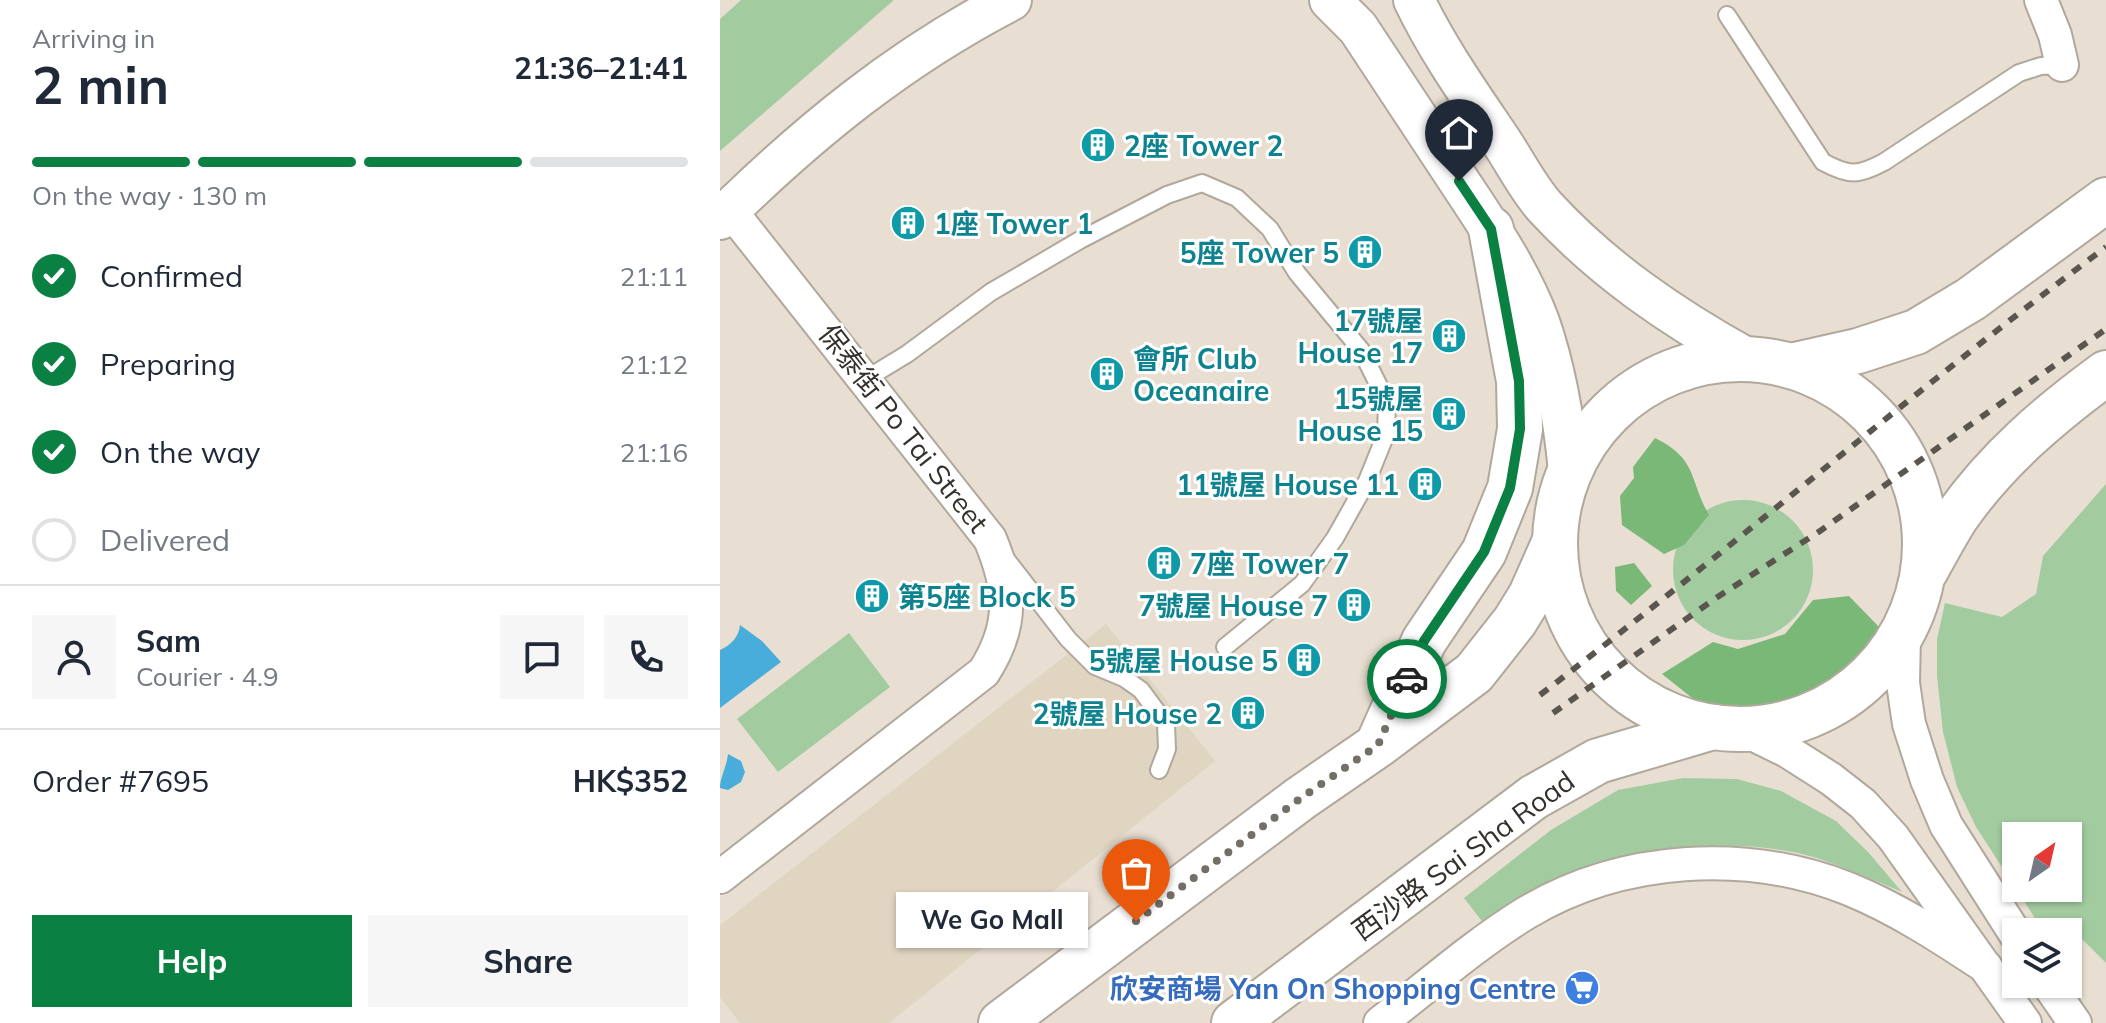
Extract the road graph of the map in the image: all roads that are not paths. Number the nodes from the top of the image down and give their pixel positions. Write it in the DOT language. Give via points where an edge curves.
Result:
graph roads {
  1 [pos="1011,0"];
  2 [pos="1330,0"];
  3 [pos="1414,0"];
  4 [pos="2041,0"];
  5 [pos="1727,15"];
  6 [pos="2062,65"];
  7 [pos="2106,200"];
  8 [pos="725,214"];
  9 [pos="1491,229"];
  10 [pos="1746,358"];
  11 [pos="1791,366"];
  12 [pos="2106,373"];
  13 [pos="866,379"];
  14 [pos="1569,471"];
  15 [pos="990,539"];
  16 [pos="1554,543"];
  17 [pos="1926,570"];
  18 [pos="1904,634"];
  19 [pos="1225,647"];
  20 [pos="1728,728"];
  21 [pos="1378,745"];
  22 [pos="1159,770"];
  23 [pos="720,877"];
  24 [pos="2005,918"];
  25 [pos="1986,967"];
  26 [pos="2058,998"];
  27 [pos="1001,1023"];
  28 [pos="1234,1023"];
  29 [pos="1380,1023"];
  30 [pos="2025,1023"];
  31 [pos="2075,1023"];
  1 -- 8 [label="street" via="929,45 854,98"];
  2 -- 9 [label="street" via="1358,28"];
  3 -- 10 [label="street" via="1543,205 1638,290"];
  4 -- 6 [label="street"];
  5 -- 6 [label="lane" via="1823,162 1843,173 1865,172 1884,162 2019,73"];
  7 -- 11 [label="main road" via="1971,299 1916,332"];
  8 -- 13 [label="street, 保泰街 Po Tai Street"];
  9 -- 14 [label="street" via="1517,273 1554,369"];
  9 -- 21 [label="main road" via="1519,381 1520,429 1510,488 1484,552 1424,641"];
  10 -- 11 [label="main road"];
  10 -- 14 [label="main road" via="1709,361 1640,387 1586,438"];
  11 -- 17 [label="main road" via="1842,389 1883,426 1912,474 1922,507"];
  12 -- 17 [label="main road" via="1992,471 1956,517"];
  13 -- 15 [label="street, 保泰街 Po Tai Street"];
  13 -- 19 [label="lane" via="991,292 1167,195 1202,183 1237,198 1270,229 1297,273 1361,350 1387,402 1386,434 1335,538 1302,584"];
  14 -- 16 [label="main road"];
  15 -- 22 [label="lane" via="1068,639 1095,666 1141,690 1166,724 1167,749"];
  15 -- 23 [label="street, 保泰街 Po Tai Street" via="1001,566 1007,620 1000,648 984,672"];
  16 -- 20 [label="main road" via="1569,615 1603,668 1653,707"];
  16 -- 21 [label="main road" via="1515,621 1474,673"];
  17 -- 18 [label="main road"];
  18 -- 20 [label="main road" via="1867,680 1838,702 1775,727"];
  18 -- 24 [label="street" via="1909,724 1927,780 1946,825"];
  20 -- 25 [label="street" via="1820,772 1863,804 1893,837"];
  20 -- 28 [label="main road, 西沙路 Sai Sha Road" via="1598,761 1566,777"];
  21 -- 27 [label="main road"];
  25 -- 29 [label="street" via="1921,924 1812,877 1742,864 1661,866 1594,883 1529,912"];
  25 -- 30 [label="street"];
  26 -- 31 [label="street"];
}
